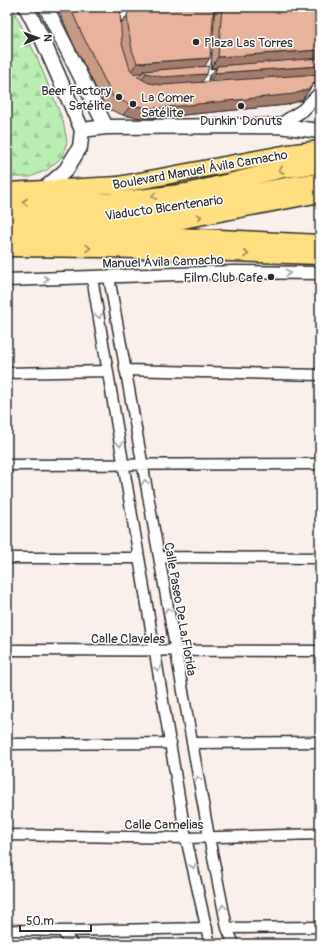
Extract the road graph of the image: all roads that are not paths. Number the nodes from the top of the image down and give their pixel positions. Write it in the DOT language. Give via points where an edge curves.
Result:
graph roads {
  1 [pos="26,7"];
  2 [pos="46,7"];
  3 [pos="138,11"];
  4 [pos="116,29"];
  5 [pos="318,41"];
  6 [pos="209,51"];
  7 [pos="314,64"];
  8 [pos="222,71"];
  9 [pos="207,72"];
  10 [pos="192,73"];
  11 [pos="320,80"];
  12 [pos="305,81"];
  13 [pos="211,87"];
  14 [pos="196,88"];
  15 [pos="203,88"];
  16 [pos="320,93"];
  17 [pos="278,126"];
  18 [pos="106,127"];
  19 [pos="82,130"];
  20 [pos="320,132"];
  21 [pos="320,149"];
  22 [pos="320,165"];
  23 [pos="320,183"];
  24 [pos="43,190"];
  25 [pos="7,191"];
  26 [pos="320,194"];
  27 [pos="7,202"];
  28 [pos="7,219"];
  29 [pos="7,234"];
  30 [pos="68,234"];
  31 [pos="320,244"];
  32 [pos="7,248"];
  33 [pos="320,256"];
  34 [pos="320,273"];
  35 [pos="92,277"];
  36 [pos="109,277"];
  37 [pos="7,280"];
  38 [pos="125,370"];
  39 [pos="108,371"];
  40 [pos="7,373"];
  41 [pos="320,375"];
  42 [pos="320,464"];
  43 [pos="7,465"];
  44 [pos="124,465"];
  45 [pos="142,465"];
  46 [pos="159,557"];
  47 [pos="7,558"];
  48 [pos="140,558"];
  49 [pos="320,558"];
  50 [pos="7,650"];
  51 [pos="155,651"];
  52 [pos="175,651"];
  53 [pos="320,651"];
  54 [pos="320,742"];
  55 [pos="171,743"];
  56 [pos="192,743"];
  57 [pos="7,744"];
  58 [pos="320,834"];
  59 [pos="7,835"];
  60 [pos="209,837"];
  61 [pos="186,838"];
  62 [pos="320,927"];
  63 [pos="206,928"];
  64 [pos="227,928"];
  65 [pos="7,930"];
  66 [pos="62,931"];
  67 [pos="72,944"];
  68 [pos="210,944"];
  69 [pos="234,944"];
  1 -- 19 [label="main road"];
  2 -- 18 [label="main road"];
  3 -- 4 [label="lane" via="121,15"];
  5 -- 7 [label="lane" via="318,58"];
  6 -- 9 [label="lane"];
  8 -- 9 [label="lane"];
  9 -- 10 [label="lane"];
  9 -- 15 [label="lane"];
  11 -- 12 [label="lane"];
  13 -- 15 [label="lane"];
  14 -- 15 [label="lane"];
  16 -- 17 [label="street" via="302,110"];
  17 -- 18 [label="main road"];
  17 -- 20 [label="main road"];
  18 -- 19 [label="main road"];
  19 -- 24 [label="main road" via="80,147 66,170"];
  21 -- 24 [label="main road, Boulevard Manuel Ávila Camacho" via="118,185"];
  22 -- 27 [label="main road, Boulevard Manuel Ávila Camacho, one-way" via="284,169 187,192 115,201"];
  23 -- 28 [label="highway, Viaducto Bicentenario" via="118,216"];
  24 -- 25 [label="main road, Boulevard Manuel Ávila Camacho"];
  30 -- 26 [label="main road, one-way" via="162,224"];
  29 -- 30 [label="main road"];
  30 -- 31 [label="highway" via="119,239 178,237"];
  32 -- 33 [label="main road, one-way" via="95,248"];
  36 -- 34 [label="street, Manuel Ávila Camacho, one-way" via="234,272"];
  35 -- 36 [label="street, Manuel Ávila Camacho"];
  37 -- 35 [label="street, Manuel Ávila Camacho, one-way"];
  35 -- 39 [label="street, one-way"];
  36 -- 38 [label="street, Calle Paseo De La Florida"];
  38 -- 41 [label="street"];
  38 -- 45 [label="street, Calle Paseo De La Florida"];
  39 -- 40 [label="street"];
  39 -- 44 [label="street, one-way"];
  42 -- 45 [label="street"];
  43 -- 44 [label="street"];
  44 -- 45 [label="street"];
  44 -- 48 [label="street"];
  46 -- 45 [label="street, Calle Paseo De La Florida, one-way"];
  46 -- 49 [label="street"];
  52 -- 46 [label="street, Calle Paseo De La Florida, one-way"];
  47 -- 48 [label="street"];
  48 -- 51 [label="street"];
  50 -- 51 [label="street, Calle Claveles"];
  51 -- 52 [label="street, Calle Claveles"];
  51 -- 55 [label="street, one-way"];
  52 -- 53 [label="street, Calle Claveles"];
  52 -- 56 [label="street, Calle Paseo De La Florida"];
  54 -- 56 [label="street"];
  55 -- 57 [label="street"];
  55 -- 61 [label="street"];
  60 -- 56 [label="street, Calle Paseo De La Florida, one-way"];
  58 -- 60 [label="street, Calle Camelias"];
  59 -- 61 [label="street, Calle Camelias"];
  60 -- 61 [label="street, Calle Camelias"];
  64 -- 60 [label="street, Calle Paseo De La Florida, one-way"];
  61 -- 63 [label="street, one-way"];
  62 -- 64 [label="street"];
  63 -- 66 [label="street"];
  63 -- 68 [label="street"];
  64 -- 69 [label="street, Calle Paseo De La Florida"];
  65 -- 66 [label="street"];
  66 -- 67 [label="street"];
}
